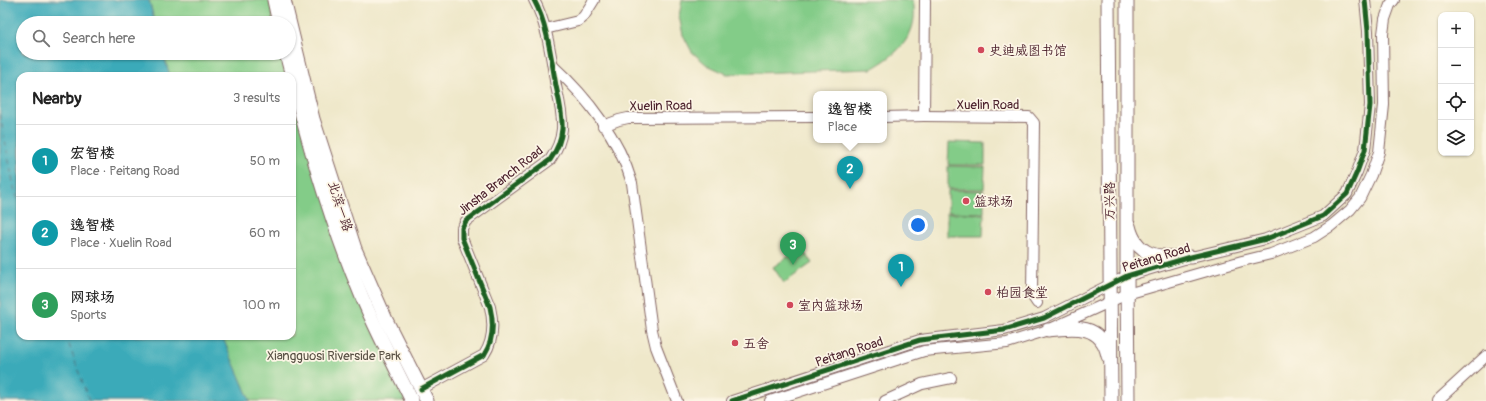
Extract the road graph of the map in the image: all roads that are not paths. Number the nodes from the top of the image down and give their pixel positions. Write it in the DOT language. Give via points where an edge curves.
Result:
graph roads {
  1 [pos="274,0"];
  2 [pos="284,0"];
  3 [pos="534,0"];
  4 [pos="594,0"];
  5 [pos="925,0"];
  6 [pos="1108,0"];
  7 [pos="1127,0"];
  8 [pos="1365,0"];
  9 [pos="1391,2"];
  10 [pos="277,16"];
  11 [pos="288,16"];
  12 [pos="545,29"];
  13 [pos="296,49"];
  14 [pos="288,60"];
  15 [pos="553,66"];
  16 [pos="291,72"];
  17 [pos="296,93"];
  18 [pos="887,116"];
  19 [pos="924,116"];
  20 [pos="813,117"];
  21 [pos="604,126"];
  22 [pos="1127,218"];
  23 [pos="1191,258"];
  24 [pos="1127,276"];
  25 [pos="1110,285"];
  26 [pos="1127,294"];
  27 [pos="1110,302"];
  28 [pos="1037,303"];
  29 [pos="1048,330"];
  30 [pos="1486,356"];
  31 [pos="1111,376"];
  32 [pos="951,378"];
  33 [pos="421,389"];
  34 [pos="412,401"];
  35 [pos="427,401"];
  36 [pos="677,401"];
  37 [pos="732,401"];
  38 [pos="770,401"];
  39 [pos="885,401"];
  40 [pos="1111,401"];
  41 [pos="1128,401"];
  42 [pos="1437,401"];
  1 -- 10 [label="main road"];
  2 -- 11 [label="main road, 北滨一路"];
  3 -- 12 [label="street, Jinsha Branch Road"];
  4 -- 12 [label="street" via="578,21"];
  5 -- 19 [label="street"];
  6 -- 25 [label="main road, 万兴路"];
  7 -- 22 [label="main road, 万兴路"];
  8 -- 23 [label="street, Peitang Road" via="1370,91 1369,125 1358,172 1347,194 1323,216 1266,240"];
  9 -- 26 [label="street, Peitang Road" via="1383,34 1384,105 1379,152 1363,192 1350,210 1314,237 1271,254"];
  12 -- 15 [label="street, Jinsha Branch Road"];
  13 -- 33 [label="main road, 北滨一路" via="313,119 355,249 387,322"];
  14 -- 16 [label="main road, 北滨一路"];
  15 -- 21 [label="street" via="578,90"];
  15 -- 33 [label="street, Jinsha Branch Road" via="562,114 561,141 556,152 550,160 466,221 462,228 462,238 490,307 493,328 489,347 484,355"];
  17 -- 34 [label="main road, 北滨一路" via="328,205 362,297"];
  18 -- 19 [label="street, Xuelin Road"];
  19 -- 28 [label="street, Xuelin Road" via="1028,117 1034,123 1032,292"];
  20 -- 21 [label="street, Xuelin Road" via="628,118"];
  21 -- 36 [label="street" via="621,152 632,182 652,330"];
  22 -- 23 [label="main road" via="1134,240 1150,254 1160,257"];
  22 -- 24 [label="main road, 万兴路"];
  23 -- 24 [label="street, Peitang Road"];
  24 -- 25 [label="street, Peitang Road"];
  24 -- 26 [label="main road, 万兴路"];
  25 -- 27 [label="main road, 万兴路"];
  25 -- 37 [label="street, Peitang Road" via="1037,320 1004,330 920,340"];
  26 -- 27 [label="street, Peitang Road"];
  26 -- 41 [label="main road, 万兴路"];
  27 -- 29 [label="street, Peitang Road"];
  27 -- 31 [label="main road, 万兴路"];
  29 -- 31 [label="main road" via="1082,328 1097,336 1107,351"];
  29 -- 38 [label="street, Peitang Road" via="1007,343 924,351"];
  30 -- 42 [label="street"];
  31 -- 40 [label="main road, 万兴路"];
  32 -- 39 [label="street" via="922,384"];
  33 -- 35 [label="main road, 北滨一路"];
}
